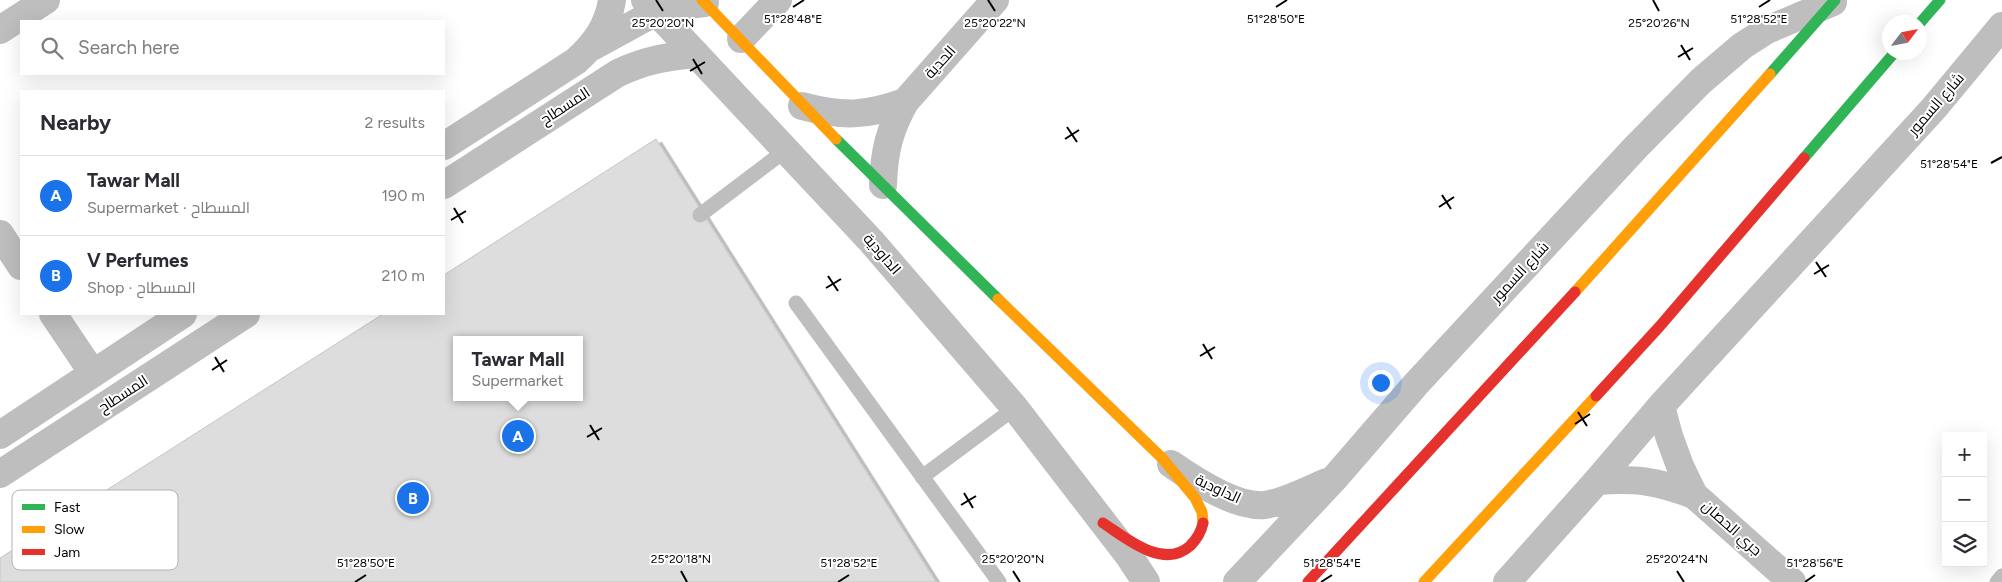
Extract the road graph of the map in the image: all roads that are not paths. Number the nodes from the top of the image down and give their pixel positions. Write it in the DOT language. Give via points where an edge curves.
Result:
graph roads {
  1 [pos="46,0"];
  2 [pos="612,0"];
  3 [pos="778,0"];
  4 [pos="995,0"];
  5 [pos="1940,0"];
  6 [pos="704,1"];
  7 [pos="1834,1"];
  8 [pos="650,6"];
  9 [pos="1927,16"];
  10 [pos="2002,26"];
  11 [pos="0,30"];
  12 [pos="741,39"];
  13 [pos="591,48"];
  14 [pos="696,54"];
  15 [pos="1887,60"];
  16 [pos="905,102"];
  17 [pos="802,106"];
  18 [pos="445,145"];
  19 [pos="786,150"];
  20 [pos="445,184"];
  21 [pos="883,185"];
  22 [pos="700,215"];
  23 [pos="0,234"];
  24 [pos="20,264"];
  25 [pos="796,303"];
  26 [pos="54,315"];
  27 [pos="181,315"];
  28 [pos="244,315"];
  29 [pos="92,372"];
  30 [pos="1661,406"];
  31 [pos="1015,408"];
  32 [pos="0,434"];
  33 [pos="1163,459"];
  34 [pos="0,474"];
  35 [pos="922,477"];
  36 [pos="1333,480"];
  37 [pos="1597,481"];
  38 [pos="1694,494"];
  39 [pos="1103,523"];
  40 [pos="2002,576"];
  41 [pos="999,582"];
  42 [pos="1146,582"];
  43 [pos="1237,582"];
  44 [pos="1308,582"];
  45 [pos="1424,582"];
  46 [pos="1507,582"];
  47 [pos="1792,582"];
  48 [pos="1997,582"];
  1 -- 11 [label="street"];
  2 -- 13 [label="street" via="606,25"];
  3 -- 12 [label="street"];
  4 -- 16 [label="street, الحدية"];
  5 -- 9 [label="main road"];
  6 -- 8 [label="street"];
  6 -- 12 [label="main road, الداودية"];
  7 -- 36 [label="street, شارع السمور" via="1767,30 1742,46 1701,81 1416,384"];
  7 -- 44 [label="main road, شارع السمور" via="1628,234"];
  8 -- 13 [label="street"];
  8 -- 14 [label="street, الداودية"];
  10 -- 30 [label="street, شارع السمور" via="1934,108"];
  12 -- 17 [label="main road, الداودية"];
  13 -- 18 [label="street"];
  14 -- 19 [label="street, الداودية"];
  14 -- 20 [label="street, المسطاح" via="661,57 618,73"];
  15 -- 45 [label="main road" via="1660,326"];
  16 -- 17 [label="street, الحدية" via="880,111 854,114 828,113"];
  16 -- 21 [label="street, الحدية" via="887,141"];
  17 -- 21 [label="main road, الداودية"];
  19 -- 22 [label="lane"];
  19 -- 31 [label="street, الداودية" via="871,241"];
  21 -- 33 [label="main road, الداودية"];
  23 -- 24 [label="street"];
  25 -- 35 [label="lane"];
  26 -- 29 [label="street"];
  27 -- 29 [label="street"];
  28 -- 34 [label="street, المسطاح"];
  29 -- 32 [label="street"];
  30 -- 37 [label="street, شارع السمور"];
  30 -- 38 [label="street, جري الحصان" via="1680,466"];
  31 -- 35 [label="lane"];
  31 -- 39 [label="street, الداودية"];
  33 -- 36 [label="street, الداودية" via="1219,493 1252,504 1278,501"];
  33 -- 39 [label="main road, الداودية" via="1195,497 1202,513 1203,526 1196,541 1189,548 1167,555 1140,547"];
  35 -- 41 [label="lane"];
  36 -- 43 [label="street, شارع السمور"];
  37 -- 38 [label="street, جري الحصان" via="1630,479 1663,484"];
  37 -- 46 [label="street, شارع السمور"];
  38 -- 47 [label="street, جري الحصان"];
  39 -- 42 [label="street, الداودية"];
  40 -- 48 [label="lane"];
}
